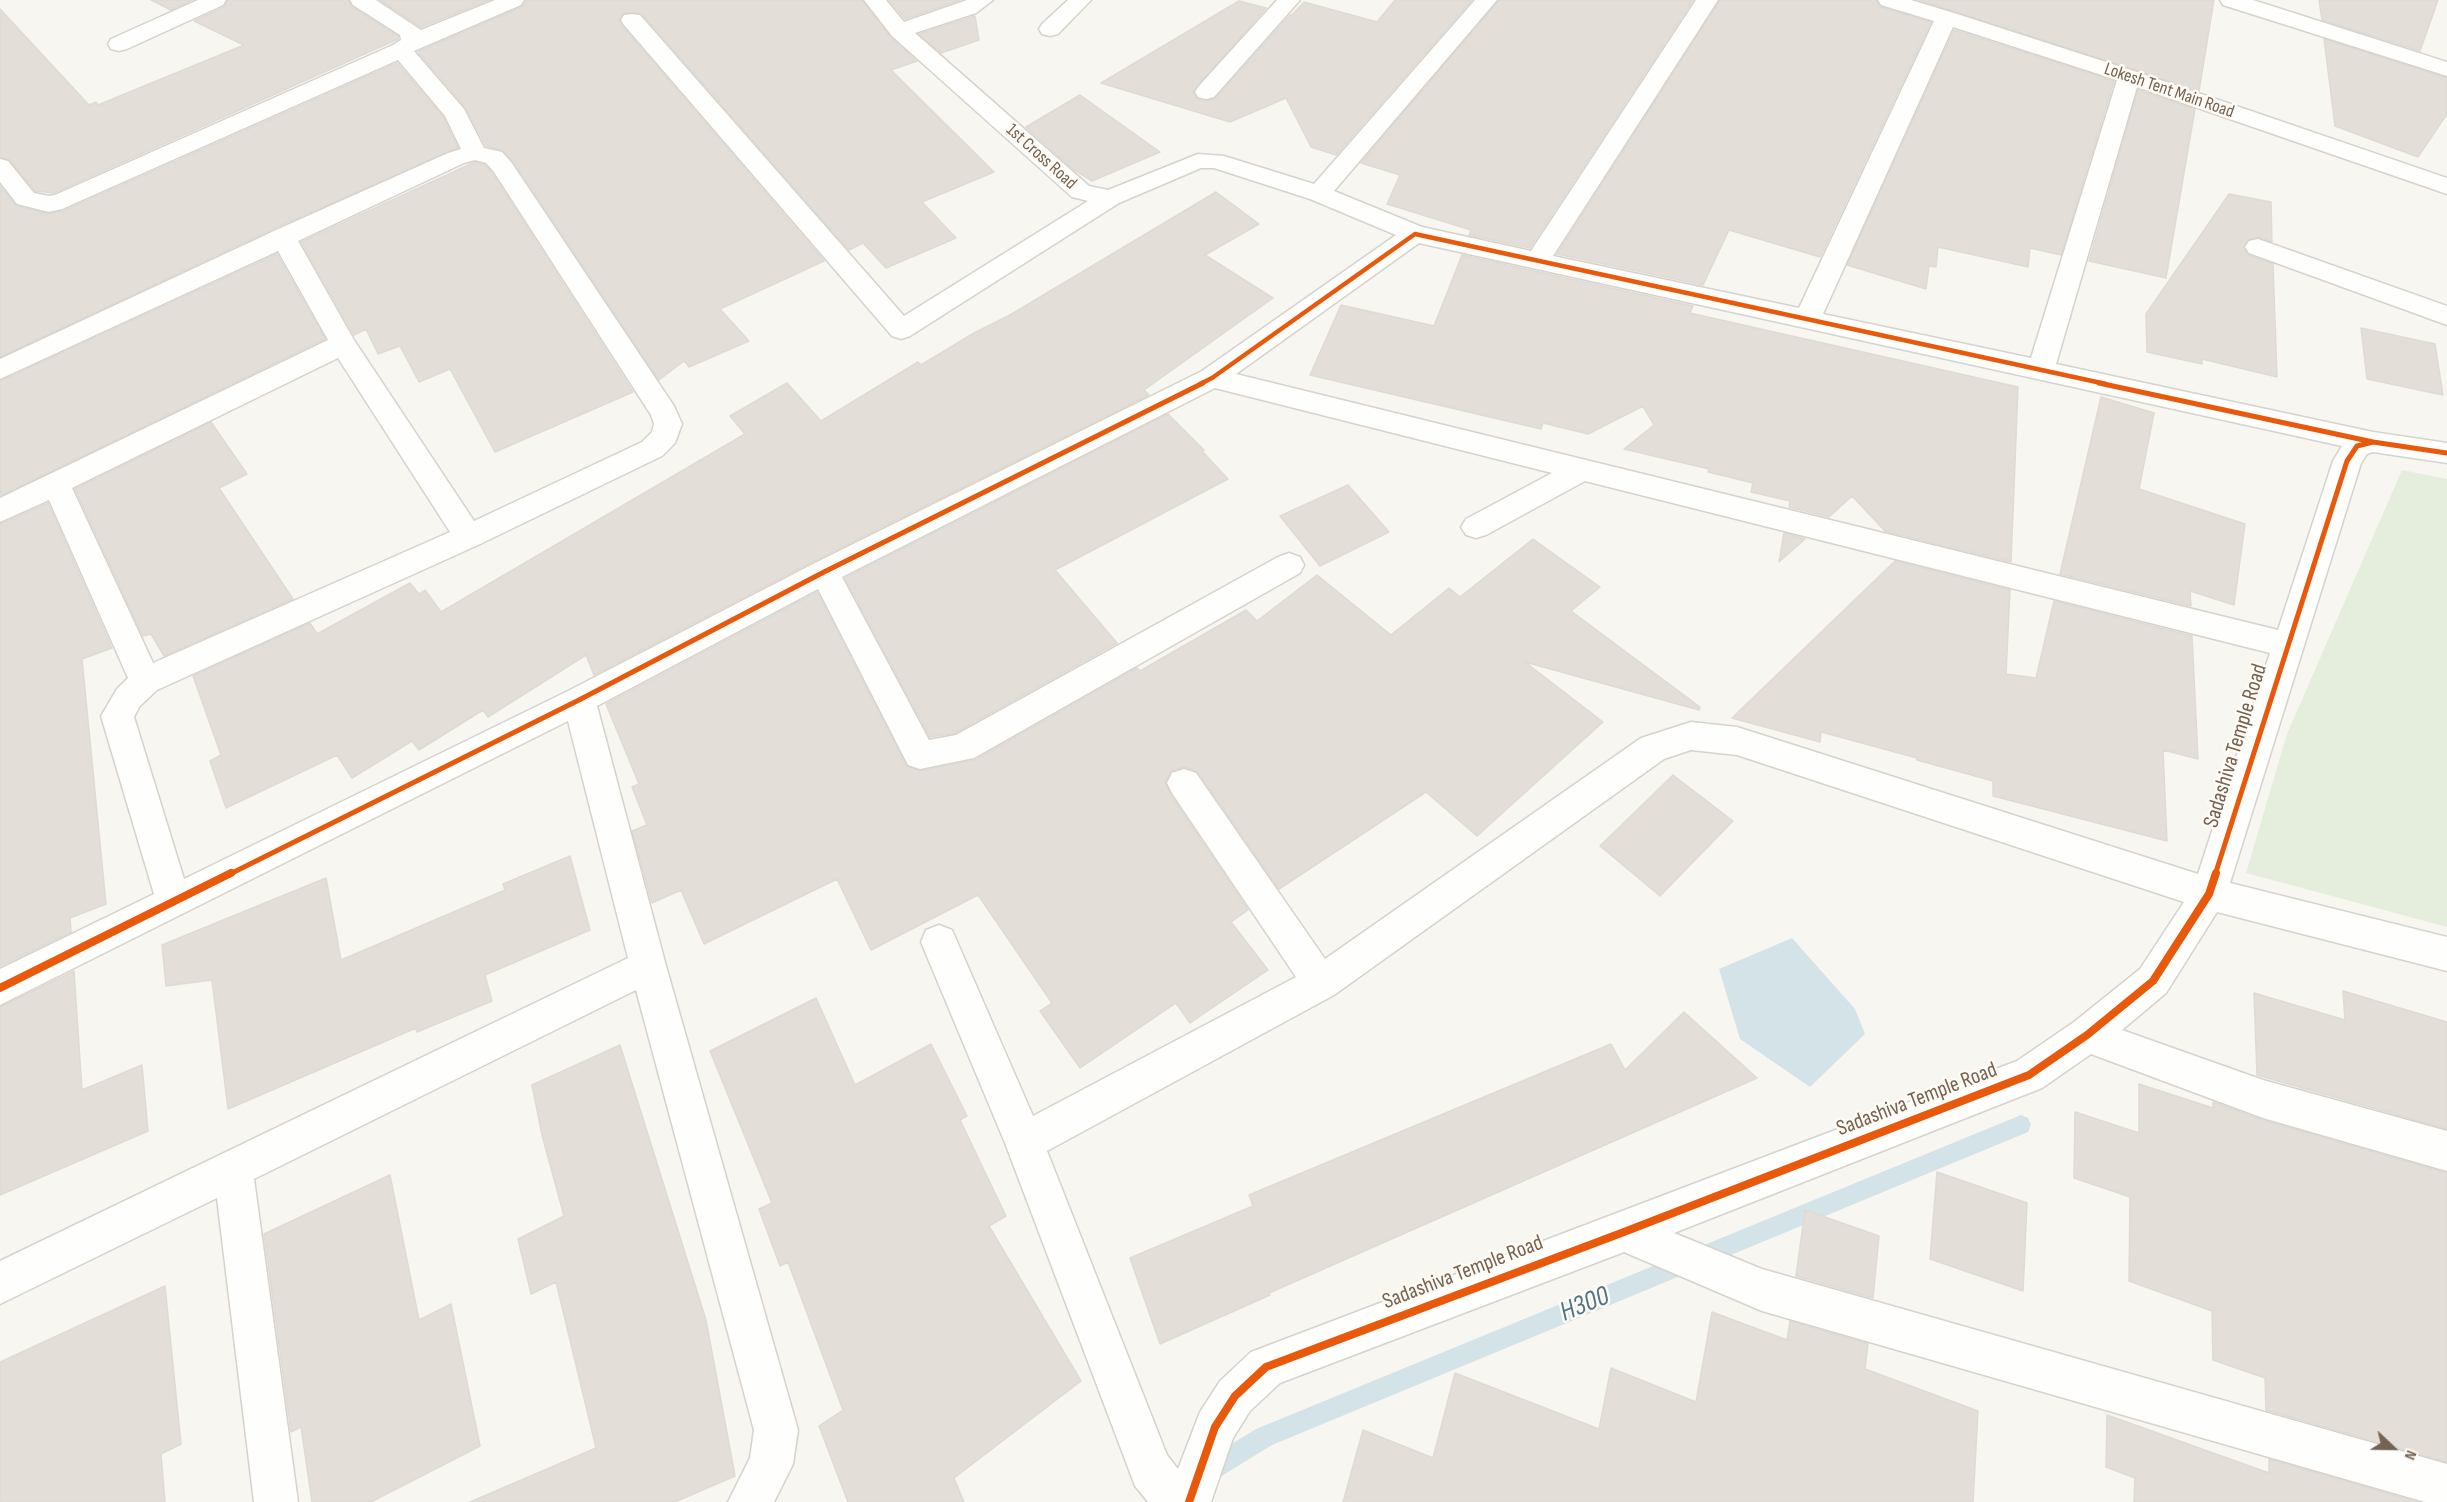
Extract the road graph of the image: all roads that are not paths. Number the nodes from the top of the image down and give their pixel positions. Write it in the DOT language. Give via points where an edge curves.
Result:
graph roads {
  1 [pos="215,0"];
  2 [pos="361,0"];
  3 [pos="513,0"];
  4 [pos="875,0"];
  5 [pos="1080,0"];
  6 [pos="1289,0"];
  7 [pos="1486,0"];
  8 [pos="1707,0"];
  9 [pos="1889,0"];
  10 [pos="2231,0"];
  11 [pos="970,2"];
  12 [pos="1946,18"];
  13 [pos="632,20"];
  14 [pos="1050,29"];
  15 [pos="900,31"];
  16 [pos="119,44"];
  17 [pos="407,46"];
  18 [pos="2447,69"];
  19 [pos="2129,77"];
  20 [pos="1206,92"];
  21 [pos="475,153"];
  22 [pos="0,166"];
  23 [pos="2447,186"];
  24 [pos="1319,194"];
  25 [pos="1110,198"];
  26 [pos="1415,234"];
  27 [pos="283,237"];
  28 [pos="2258,247"];
  29 [pos="1537,261"];
  30 [pos="2447,316"];
  31 [pos="1807,319"];
  32 [pos="343,344"];
  33 [pos="0,370"];
  34 [pos="2041,370"];
  35 [pos="1212,378"];
  36 [pos="2373,442"];
  37 [pos="2447,453"];
  38 [pos="1582,470"];
  39 [pos="56,484"];
  40 [pos="0,511"];
  41 [pos="1476,526"];
  42 [pos="468,537"];
  43 [pos="1289,565"];
  44 [pos="824,572"];
  45 [pos="2287,645"];
  46 [pos="146,681"];
  47 [pos="579,700"];
  48 [pos="1184,783"];
  49 [pos="2209,894"];
  50 [pos="172,900"];
  51 [pos="939,942"];
  52 [pos="2447,954"];
  53 [pos="648,966"];
  54 [pos="1321,982"];
  55 [pos="0,988"];
  56 [pos="2087,1035"];
  57 [pos="1024,1142"];
  58 [pos="2447,1151"];
  59 [pos="233,1168"];
  60 [pos="1624,1232"];
  61 [pos="0,1282"];
  62 [pos="1164,1486"];
  63 [pos="2447,1486"];
  64 [pos="276,1502"];
  65 [pos="750,1502"];
  66 [pos="1189,1502"];
  1 -- 16 [label="street"];
  2 -- 17 [label="street" via="411,32"];
  3 -- 17 [label="street"];
  4 -- 15 [label="street, 1st Cross Road"];
  5 -- 14 [label="street"];
  6 -- 20 [label="street"];
  7 -- 24 [label="street"];
  8 -- 29 [label="street"];
  9 -- 12 [label="street, Lokesh Tent Main Road"];
  10 -- 18 [label="street"];
  11 -- 15 [label="street"];
  12 -- 19 [label="street, Lokesh Tent Main Road"];
  12 -- 31 [label="street"];
  13 -- 25 [label="street" via="901,330"];
  15 -- 25 [label="street, 1st Cross Road" via="1081,192"];
  17 -- 21 [label="street" via="456,114"];
  17 -- 22 [label="street" via="62,201 49,204 27,199"];
  19 -- 23 [label="street, Lokesh Tent Main Road"];
  19 -- 34 [label="street"];
  21 -- 27 [label="street" via="456,158"];
  21 -- 42 [label="street" via="494,157 503,167 668,424 664,436 652,449"];
  24 -- 25 [label="street" via="1231,165 1198,161"];
  24 -- 26 [label="street"];
  26 -- 29 [label="street"];
  26 -- 35 [label="street"];
  27 -- 32 [label="street"];
  27 -- 33 [label="street"];
  28 -- 30 [label="street"];
  29 -- 31 [label="street"];
  31 -- 34 [label="street"];
  32 -- 39 [label="street"];
  32 -- 42 [label="street"];
  34 -- 36 [label="street"];
  35 -- 38 [label="street"];
  35 -- 44 [label="street"];
  36 -- 37 [label="street"];
  36 -- 45 [label="street, Sadashiva Temple Road" via="2357,446 2347,461"];
  38 -- 41 [label="street"];
  38 -- 45 [label="street"];
  39 -- 40 [label="street"];
  39 -- 46 [label="street"];
  42 -- 46 [label="street"];
  43 -- 44 [label="street" via="962,747 920,755"];
  44 -- 47 [label="street"];
  45 -- 49 [label="street, Sadashiva Temple Road"];
  46 -- 50 [label="street" via="128,698 117,716"];
  47 -- 50 [label="street"];
  47 -- 53 [label="street"];
  48 -- 54 [label="street"];
  49 -- 52 [label="street"];
  49 -- 54 [label="street" via="1737,741 1691,736 1653,748"];
  49 -- 56 [label="street, Sadashiva Temple Road" via="2153,981"];
  50 -- 55 [label="street"];
  51 -- 57 [label="street"];
  53 -- 59 [label="street"];
  53 -- 65 [label="street" via="776,1430 771,1464"];
  54 -- 57 [label="street"];
  56 -- 58 [label="street" via="2263,1099"];
  56 -- 60 [label="street, Sadashiva Temple Road" via="2029,1075"];
  57 -- 62 [label="street"];
  59 -- 61 [label="street"];
  59 -- 64 [label="street"];
  60 -- 63 [label="street" via="1762,1290"];
  60 -- 66 [label="street, Sadashiva Temple Road" via="1266,1367 1234,1396 1215,1426"];
}
